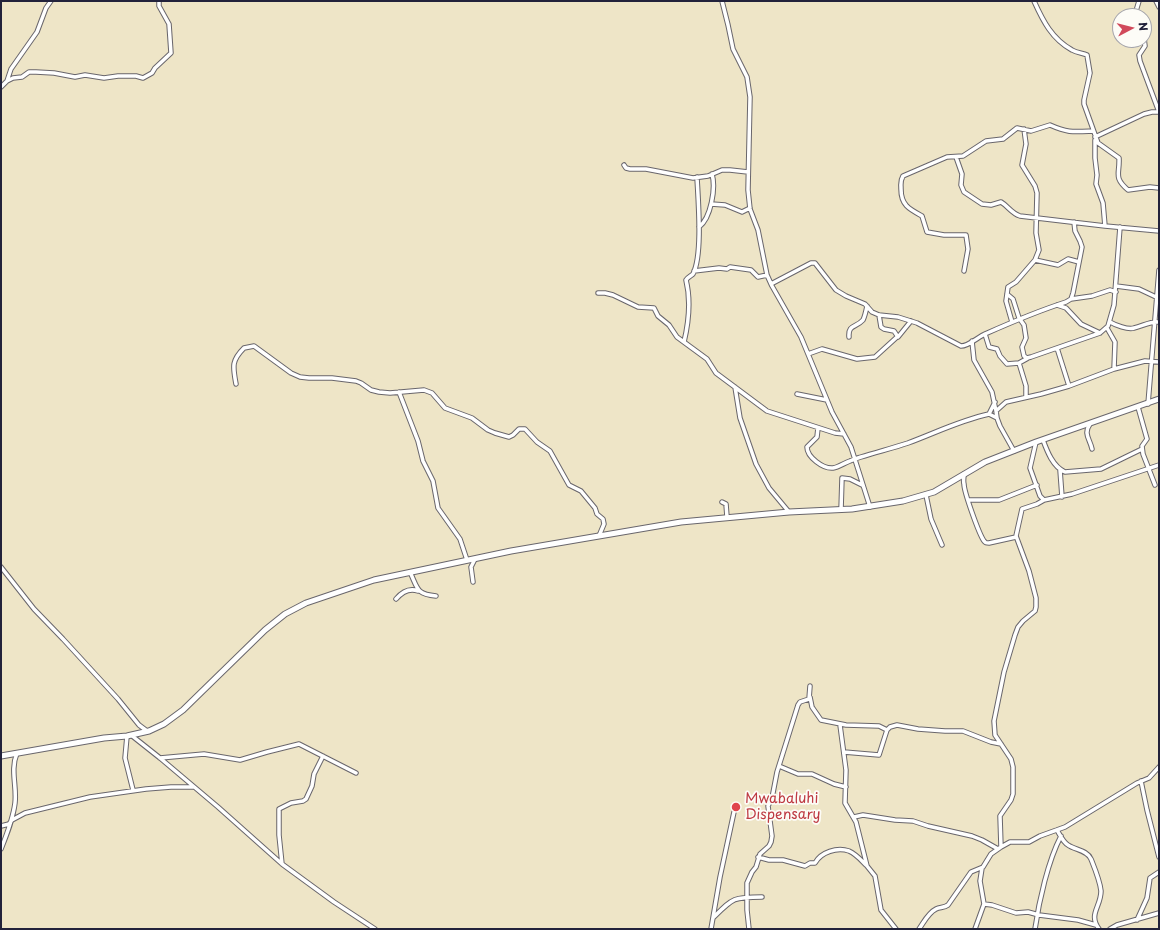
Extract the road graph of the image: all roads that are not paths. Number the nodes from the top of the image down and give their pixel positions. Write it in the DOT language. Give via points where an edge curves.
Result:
graph roads {
  1 [pos="51,1"];
  2 [pos="159,1"];
  3 [pos="722,1"];
  4 [pos="1034,1"];
  5 [pos="1156,1"];
  6 [pos="1159,7"];
  7 [pos="1144,48"];
  8 [pos="7,81"];
  9 [pos="1,88"];
  10 [pos="1159,112"];
  11 [pos="1024,129"];
  12 [pos="1093,131"];
  13 [pos="1095,138"];
  14 [pos="956,157"];
  15 [pos="624,166"];
  16 [pos="748,172"];
  17 [pos="712,174"];
  18 [pos="697,178"];
  19 [pos="1159,188"];
  20 [pos="711,204"];
  21 [pos="750,208"];
  22 [pos="1037,217"];
  23 [pos="1074,222"];
  24 [pos="1105,226"];
  25 [pos="699,227"];
  26 [pos="1120,227"];
  27 [pos="1159,231"];
  28 [pos="1035,260"];
  29 [pos="1079,262"];
  30 [pos="1159,270"];
  31 [pos="694,271"];
  32 [pos="964,271"];
  33 [pos="767,276"];
  34 [pos="1158,283"];
  35 [pos="771,284"];
  36 [pos="1116,286"];
  37 [pos="1116,292"];
  38 [pos="598,293"];
  39 [pos="1007,294"];
  40 [pos="1156,297"];
  41 [pos="1071,299"];
  42 [pos="1057,305"];
  43 [pos="867,306"];
  44 [pos="879,315"];
  45 [pos="1020,318"];
  46 [pos="911,321"];
  47 [pos="1154,321"];
  48 [pos="1012,322"];
  49 [pos="1110,322"];
  50 [pos="1159,322"];
  51 [pos="1107,328"];
  52 [pos="1100,333"];
  53 [pos="985,334"];
  54 [pos="849,337"];
  55 [pos="897,337"];
  56 [pos="972,341"];
  57 [pos="684,342"];
  58 [pos="1057,348"];
  59 [pos="808,354"];
  60 [pos="1028,358"];
  61 [pos="1151,361"];
  62 [pos="1159,362"];
  63 [pos="1019,363"];
  64 [pos="1114,369"];
  65 [pos="236,384"];
  66 [pos="1069,386"];
  67 [pos="735,387"];
  68 [pos="398,392"];
  69 [pos="797,394"];
  70 [pos="1026,397"];
  71 [pos="1159,399"];
  72 [pos="827,400"];
  73 [pos="995,402"];
  74 [pos="1148,404"];
  75 [pos="1138,407"];
  76 [pos="996,413"];
  77 [pos="989,414"];
  78 [pos="997,418"];
  79 [pos="1090,424"];
  80 [pos="818,428"];
  81 [pos="844,434"];
  82 [pos="1043,440"];
  83 [pos="1036,442"];
  84 [pos="1142,449"];
  85 [pos="1092,450"];
  86 [pos="1014,451"];
  87 [pos="855,459"];
  88 [pos="1159,465"];
  89 [pos="1148,468"];
  90 [pos="1060,470"];
  91 [pos="964,474"];
  92 [pos="862,485"];
  93 [pos="1037,485"];
  94 [pos="1155,485"];
  95 [pos="926,495"];
  96 [pos="1062,497"];
  97 [pos="968,500"];
  98 [pos="1044,500"];
  99 [pos="722,502"];
  100 [pos="870,508"];
  101 [pos="842,510"];
  102 [pos="789,512"];
  103 [pos="727,517"];
  104 [pos="599,536"];
  105 [pos="1016,537"];
  106 [pos="942,546"];
  107 [pos="476,558"];
  108 [pos="467,560"];
  109 [pos="1,567"];
  110 [pos="410,572"];
  111 [pos="473,582"];
  112 [pos="420,591"];
  113 [pos="436,596"];
  114 [pos="396,599"];
  115 [pos="810,686"];
  116 [pos="810,696"];
  117 [pos="840,725"];
  118 [pos="886,730"];
  119 [pos="149,731"];
  120 [pos="129,736"];
  121 [pos="1001,744"];
  122 [pos="844,752"];
  123 [pos="17,753"];
  124 [pos="1,756"];
  125 [pos="323,756"];
  126 [pos="160,758"];
  127 [pos="779,766"];
  128 [pos="1159,767"];
  129 [pos="356,772"];
  130 [pos="1141,781"];
  131 [pos="194,787"];
  132 [pos="846,787"];
  133 [pos="133,790"];
  134 [pos="734,812"];
  135 [pos="854,817"];
  136 [pos="12,820"];
  137 [pos="1,826"];
  138 [pos="1057,830"];
  139 [pos="1060,836"];
  140 [pos="1000,848"];
  141 [pos="1,849"];
  142 [pos="758,857"];
  143 [pos="1159,857"];
  144 [pos="282,864"];
  145 [pos="867,866"];
  146 [pos="982,868"];
  147 [pos="1159,872"];
  148 [pos="746,897"];
  149 [pos="762,897"];
  150 [pos="984,904"];
  151 [pos="1159,913"];
  152 [pos="1037,914"];
  153 [pos="712,919"];
  154 [pos="1137,920"];
  155 [pos="1096,925"];
  156 [pos="375,929"];
  157 [pos="711,929"];
  158 [pos="749,929"];
  159 [pos="896,929"];
  160 [pos="919,929"];
  161 [pos="975,929"];
  162 [pos="1034,929"];
  163 [pos="1099,929"];
  164 [pos="1110,929"];
  1 -- 8 [label="street" via="37,32 11,69"];
  2 -- 8 [label="street" via="158,6 170,28 171,53 145,77 75,77 29,72"];
  3 -- 16 [label="street" via="732,48 749,83"];
  4 -- 12 [label="street" via="1045,25 1055,37 1073,50 1088,56 1090,75 1084,102"];
  5 -- 6 [label="street"];
  7 -- 10 [label="street" via="1140,61"];
  8 -- 9 [label="street"];
  10 -- 13 [label="street" via="1144,114"];
  11 -- 12 [label="street" via="1033,130 1050,125 1069,132"];
  11 -- 14 [label="street" via="1017,128 1003,139 988,141 963,156"];
  11 -- 22 [label="street" via="1026,144 1022,165 1038,193"];
  12 -- 13 [label="street"];
  13 -- 19 [label="street" via="1099,145 1119,158 1117,176 1126,189"];
  13 -- 24 [label="street" via="1096,187 1103,203"];
  14 -- 22 [label="street" via="962,174 961,188 968,195 981,204 1001,202 1015,214"];
  14 -- 32 [label="street" via="947,157 905,175 901,181 901,194 903,202 922,216 927,232 966,235 968,249"];
  15 -- 18 [label="street"];
  16 -- 17 [label="street" via="722,170"];
  16 -- 21 [label="street"];
  17 -- 18 [label="street"];
  17 -- 20 [label="street" via="714,182"];
  18 -- 25 [label="street"];
  20 -- 21 [label="street" via="725,205 742,212"];
  20 -- 25 [label="street" via="704,223"];
  21 -- 33 [label="street" via="758,230"];
  22 -- 23 [label="street"];
  22 -- 28 [label="street" via="1036,234 1039,247"];
  23 -- 24 [label="street"];
  23 -- 29 [label="street" via="1075,231 1082,245"];
  24 -- 26 [label="street"];
  25 -- 31 [label="street"];
  26 -- 27 [label="street"];
  26 -- 36 [label="street"];
  28 -- 29 [label="street" via="1058,266 1068,259"];
  28 -- 39 [label="street" via="1016,282 1010,285"];
  29 -- 41 [label="street"];
  30 -- 34 [label="street"];
  31 -- 33 [label="street" via="730,267 751,270 758,277"];
  31 -- 57 [label="street" via="686,280 689,294"];
  33 -- 35 [label="street"];
  34 -- 40 [label="street"];
  35 -- 43 [label="street" via="815,262 836,290"];
  35 -- 59 [label="street"];
  36 -- 37 [label="street"];
  36 -- 40 [label="street" via="1138,289"];
  37 -- 41 [label="street" via="1110,290"];
  37 -- 49 [label="street"];
  38 -- 57 [label="street" via="613,295 638,307 654,308 658,316"];
  39 -- 45 [label="street" via="1013,299"];
  39 -- 48 [label="street" via="1006,303"];
  40 -- 47 [label="street"];
  41 -- 42 [label="street"];
  42 -- 45 [label="street"];
  42 -- 52 [label="street" via="1066,308 1082,324"];
  43 -- 44 [label="street" via="870,311"];
  43 -- 54 [label="street" via="863,319 850,329"];
  44 -- 46 [label="street"];
  44 -- 55 [label="street" via="881,328 894,331"];
  45 -- 48 [label="street"];
  45 -- 60 [label="street" via="1024,324 1026,337 1022,347 1023,354"];
  46 -- 55 [label="street"];
  46 -- 56 [label="street" via="960,346"];
  47 -- 49 [label="street" via="1132,329"];
  47 -- 50 [label="street"];
  47 -- 61 [label="street"];
  48 -- 53 [label="street"];
  49 -- 51 [label="street"];
  51 -- 52 [label="street"];
  51 -- 64 [label="street" via="1115,342"];
  52 -- 58 [label="street"];
  53 -- 56 [label="street"];
  53 -- 63 [label="street" via="989,347 997,349 1006,364"];
  55 -- 59 [label="street" via="875,357 859,360 822,349"];
  56 -- 73 [label="street" via="974,360"];
  57 -- 67 [label="street" via="707,359 716,373"];
  58 -- 60 [label="street"];
  58 -- 66 [label="street"];
  59 -- 72 [label="street"];
  60 -- 63 [label="street"];
  61 -- 62 [label="street"];
  61 -- 64 [label="street"];
  61 -- 74 [label="street"];
  63 -- 70 [label="street" via="1026,386"];
  64 -- 66 [label="street"];
  65 -- 68 [label="street" via="235,360 242,349 253,346 300,377 340,379 361,383 375,391"];
  66 -- 70 [label="street"];
  67 -- 80 [label="street" via="771,413"];
  67 -- 102 [label="street" via="740,418 756,464 769,488"];
  68 -- 104 [label="street" via="429,391 445,408 472,418 495,433 509,437 519,429 526,430 550,451 569,485 581,491 603,519 604,524"];
  68 -- 108 [label="street" via="433,482 436,504 460,539"];
  69 -- 72 [label="street"];
  70 -- 76 [label="street" via="1006,402"];
  71 -- 74 [label="street"];
  72 -- 81 [label="street"];
  73 -- 76 [label="street"];
  73 -- 77 [label="street"];
  74 -- 75 [label="street"];
  75 -- 79 [label="street"];
  75 -- 84 [label="street" via="1147,439"];
  76 -- 78 [label="street"];
  77 -- 78 [label="street"];
  77 -- 87 [label="street"];
  78 -- 86 [label="street"];
  79 -- 82 [label="street"];
  79 -- 85 [label="street" via="1086,436"];
  80 -- 81 [label="street"];
  80 -- 87 [label="street" via="817,437 807,447 810,456 824,466 832,468"];
  81 -- 87 [label="street"];
  82 -- 83 [label="street"];
  82 -- 90 [label="street" via="1048,454"];
  83 -- 86 [label="street"];
  83 -- 93 [label="street" via="1030,468"];
  84 -- 89 [label="street"];
  84 -- 90 [label="street" via="1101,469 1067,472"];
  86 -- 91 [label="street" via="985,462"];
  87 -- 92 [label="street"];
  88 -- 89 [label="street"];
  89 -- 94 [label="street"];
  89 -- 96 [label="street"];
  90 -- 96 [label="street"];
  91 -- 95 [label="street"];
  91 -- 97 [label="street"];
  92 -- 100 [label="street"];
  92 -- 101 [label="street" via="842,478"];
  93 -- 97 [label="street" via="999,500"];
  93 -- 98 [label="street"];
  95 -- 100 [label="street"];
  95 -- 106 [label="street" via="931,519"];
  96 -- 98 [label="street"];
  97 -- 105 [label="street" via="986,543"];
  98 -- 105 [label="street" via="1022,509"];
  99 -- 103 [label="street" via="726,504"];
  100 -- 101 [label="street"];
  101 -- 102 [label="street"];
  102 -- 103 [label="street"];
  103 -- 104 [label="street"];
  104 -- 107 [label="street"];
  105 -- 121 [label="street" via="1029,571 1036,607 1018,627 1004,672 994,721 995,734"];
  107 -- 108 [label="street"];
  107 -- 111 [label="street" via="471,567"];
  108 -- 110 [label="street"];
  109 -- 119 [label="street" via="38,614 139,725"];
  110 -- 112 [label="street"];
  110 -- 119 [label="street" via="355,586 306,603 285,614 265,630 184,710"];
  112 -- 113 [label="street" via="425,595"];
  112 -- 114 [label="street" via="408,590"];
  115 -- 116 [label="street"];
  116 -- 117 [label="street" via="812,707 820,720"];
  116 -- 127 [label="street" via="808,700 799,704"];
  117 -- 118 [label="street" via="879,726"];
  117 -- 122 [label="street"];
  118 -- 121 [label="street" via="897,725 918,729 964,731"];
  118 -- 122 [label="street" via="879,756"];
  119 -- 120 [label="street"];
  120 -- 123 [label="street"];
  120 -- 126 [label="street"];
  120 -- 133 [label="street" via="125,758"];
  121 -- 140 [label="street" via="1013,763 1014,791 1000,816"];
  122 -- 132 [label="street"];
  123 -- 124 [label="street"];
  123 -- 136 [label="street" via="14,765 15,800"];
  125 -- 126 [label="street" via="298,744 240,760 204,754"];
  125 -- 129 [label="street"];
  125 -- 144 [label="street" via="306,799 279,809"];
  126 -- 131 [label="street"];
  127 -- 132 [label="street" via="798,774 812,774"];
  127 -- 142 [label="street" via="768,809 772,838 770,845"];
  128 -- 130 [label="street" via="1149,778"];
  130 -- 138 [label="street" via="1065,828"];
  130 -- 143 [label="street"];
  131 -- 133 [label="street"];
  131 -- 144 [label="street"];
  132 -- 135 [label="street" via="846,806"];
  133 -- 136 [label="street" via="90,797 25,813"];
  134 -- 153 [label="street"];
  135 -- 140 [label="street" via="862,815 915,821 972,836"];
  135 -- 145 [label="street"];
  136 -- 137 [label="street" via="9,824"];
  136 -- 141 [label="street"];
  138 -- 139 [label="street"];
  138 -- 140 [label="street" via="1029,842 1010,842"];
  139 -- 152 [label="street"];
  139 -- 155 [label="street" via="1068,845 1086,853 1090,858 1100,889 1094,917"];
  140 -- 146 [label="street" via="991,854"];
  142 -- 145 [label="street" via="805,866 815,863 818,857 825,853 845,850 854,854"];
  142 -- 148 [label="street" via="748,882"];
  144 -- 156 [label="street"];
  145 -- 159 [label="street" via="875,876 882,911"];
  146 -- 150 [label="street" via="980,881"];
  146 -- 160 [label="street" via="971,872 948,905 931,912"];
  147 -- 154 [label="street" via="1150,878 1146,900"];
  148 -- 149 [label="street"];
  148 -- 153 [label="street" via="732,900"];
  148 -- 158 [label="street"];
  150 -- 152 [label="street" via="992,904 1016,913"];
  150 -- 161 [label="street"];
  151 -- 154 [label="street"];
  152 -- 155 [label="street"];
  152 -- 162 [label="street"];
  153 -- 157 [label="street"];
  154 -- 164 [label="street"];
  155 -- 163 [label="street"];
}
